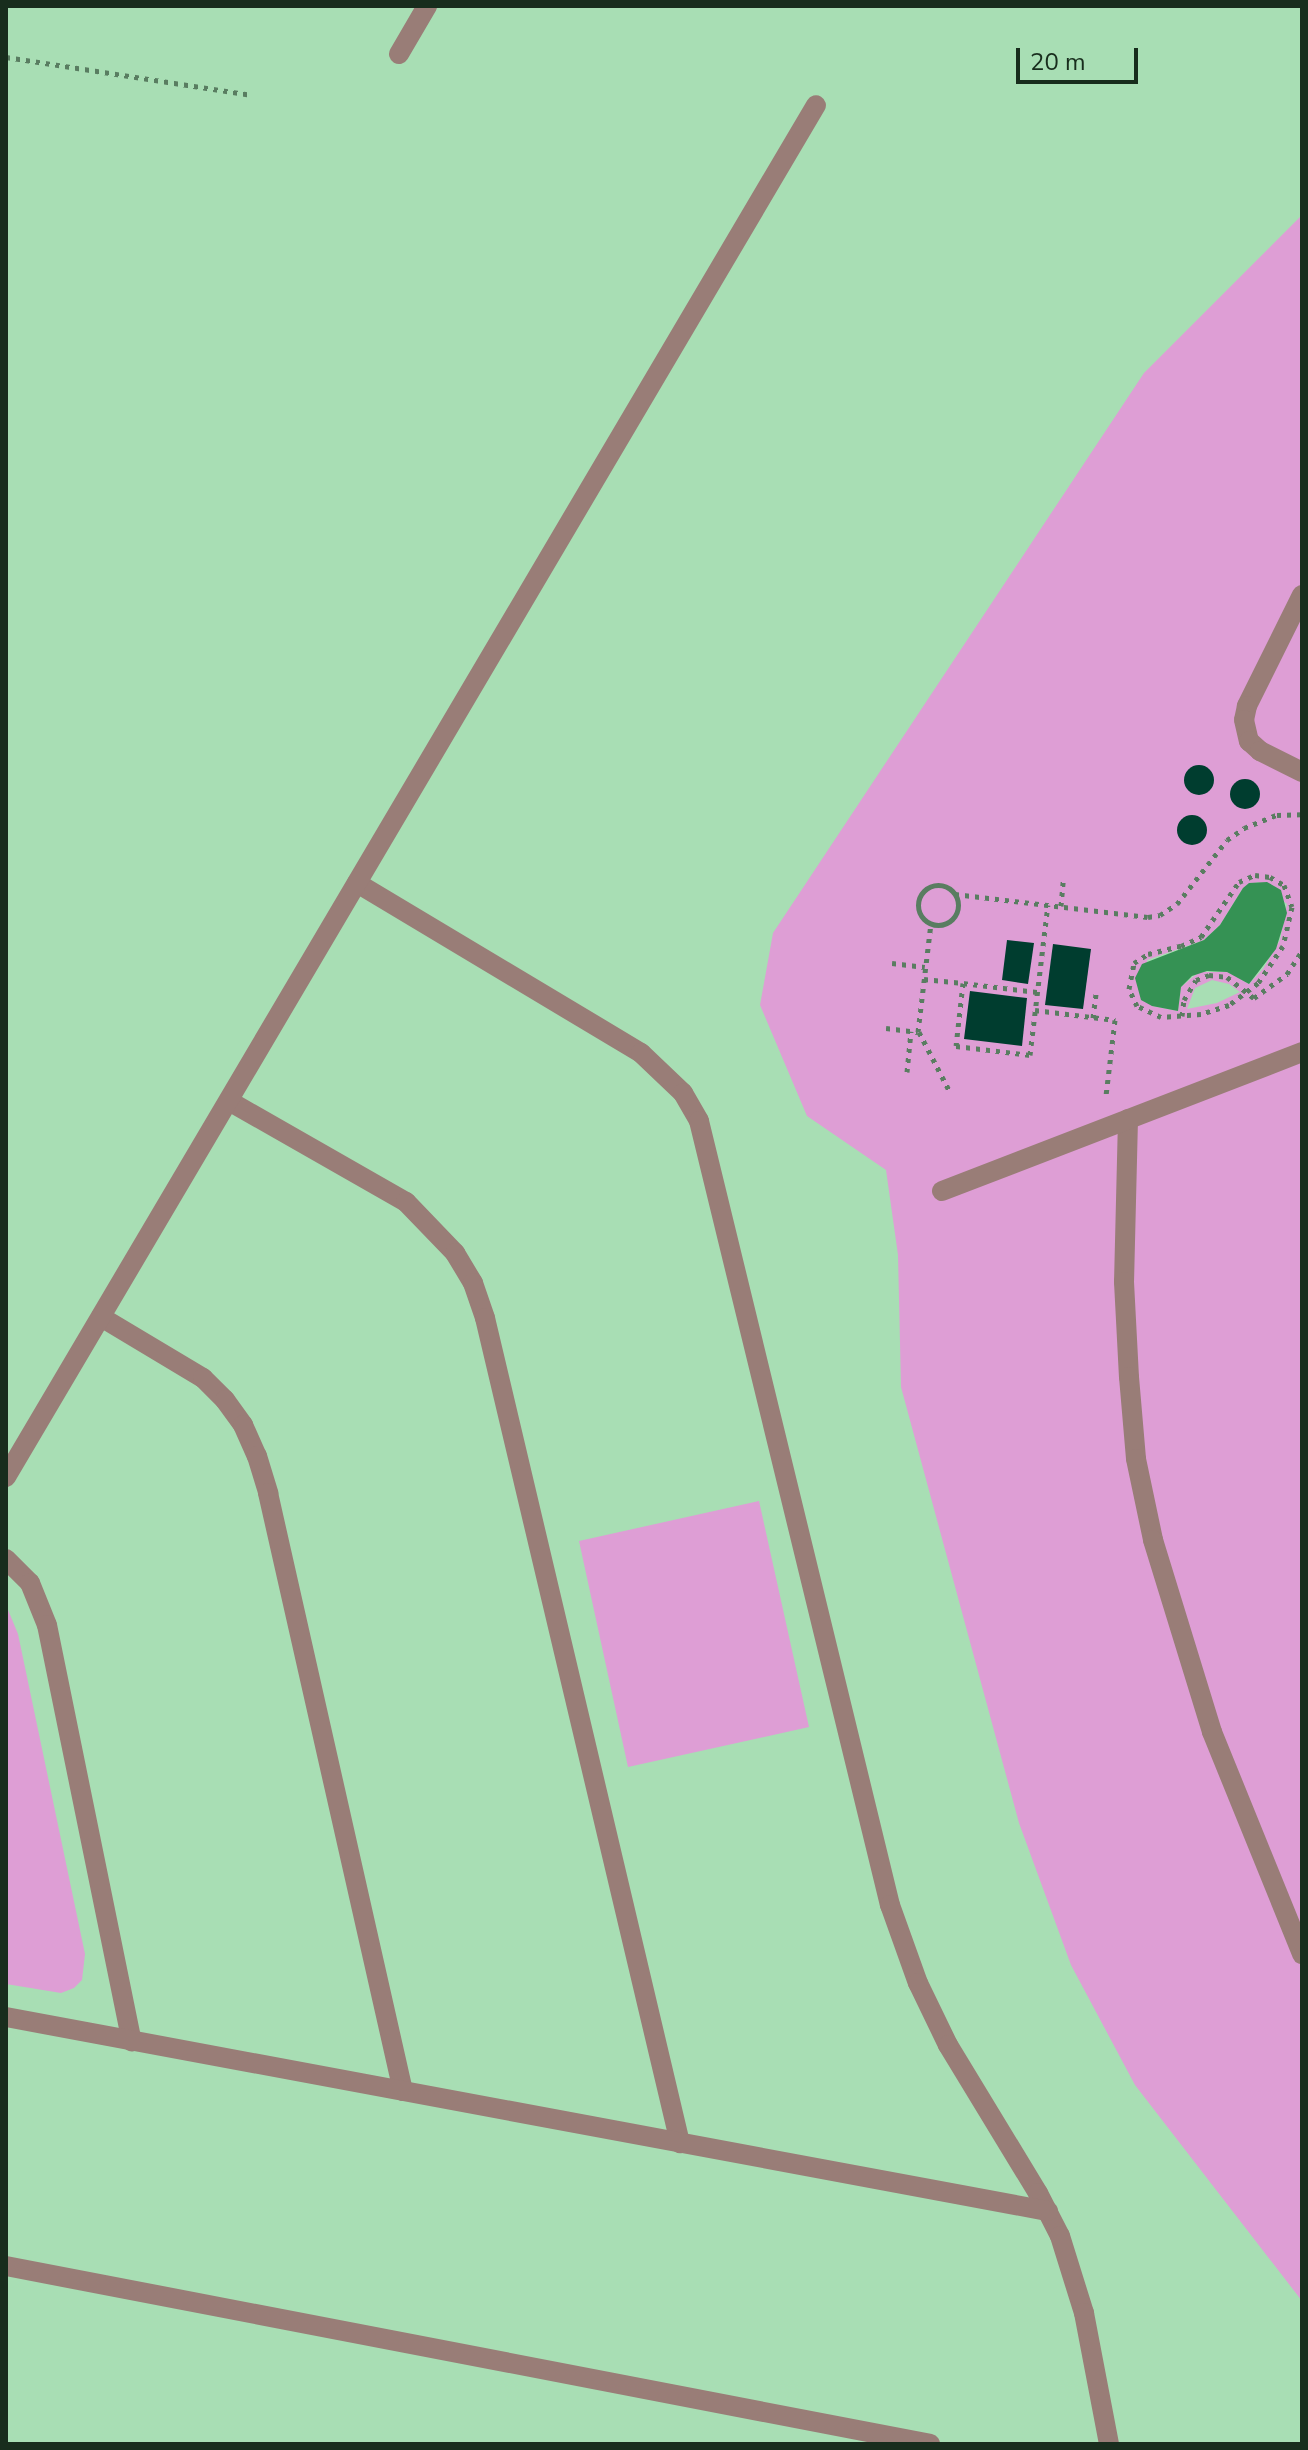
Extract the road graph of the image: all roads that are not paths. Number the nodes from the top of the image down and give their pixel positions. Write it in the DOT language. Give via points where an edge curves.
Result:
graph roads {
  1 [pos="427,6"];
  2 [pos="399,54"];
  3 [pos="816,105"];
  4 [pos="1302,595"];
  5 [pos="1302,772"];
  6 [pos="357,883"];
  7 [pos="1302,1052"];
  8 [pos="229,1101"];
  9 [pos="1128,1119"];
  10 [pos="942,1191"];
  11 [pos="101,1317"];
  12 [pos="6,1477"];
  13 [pos="6,1559"];
  14 [pos="1302,1954"];
  15 [pos="6,2017"];
  16 [pos="132,2041"];
  17 [pos="403,2091"];
  18 [pos="680,2143"];
  19 [pos="1048,2211"];
  20 [pos="6,2266"];
  21 [pos="930,2444"];
  22 [pos="1109,2444"];
  1 -- 2 [label="street"];
  3 -- 6 [label="street"];
  4 -- 5 [label="street" via="1244,720 1249,741 1260,751"];
  6 -- 8 [label="street"];
  6 -- 19 [label="street" via="641,1053 683,1093 699,1121 890,1905 948,2045"];
  7 -- 9 [label="street"];
  8 -- 11 [label="street"];
  8 -- 18 [label="street" via="406,1202 455,1253 473,1283"];
  9 -- 10 [label="street"];
  9 -- 14 [label="street" via="1124,1282 1136,1459 1153,1540 1212,1732"];
  11 -- 12 [label="street"];
  11 -- 17 [label="street" via="203,1378 243,1425 257,1456"];
  13 -- 16 [label="street" via="30,1583 47,1625"];
  15 -- 16 [label="street"];
  16 -- 17 [label="street"];
  17 -- 18 [label="street"];
  18 -- 19 [label="street"];
  19 -- 22 [label="street" via="1084,2313"];
  20 -- 21 [label="street"];
}
